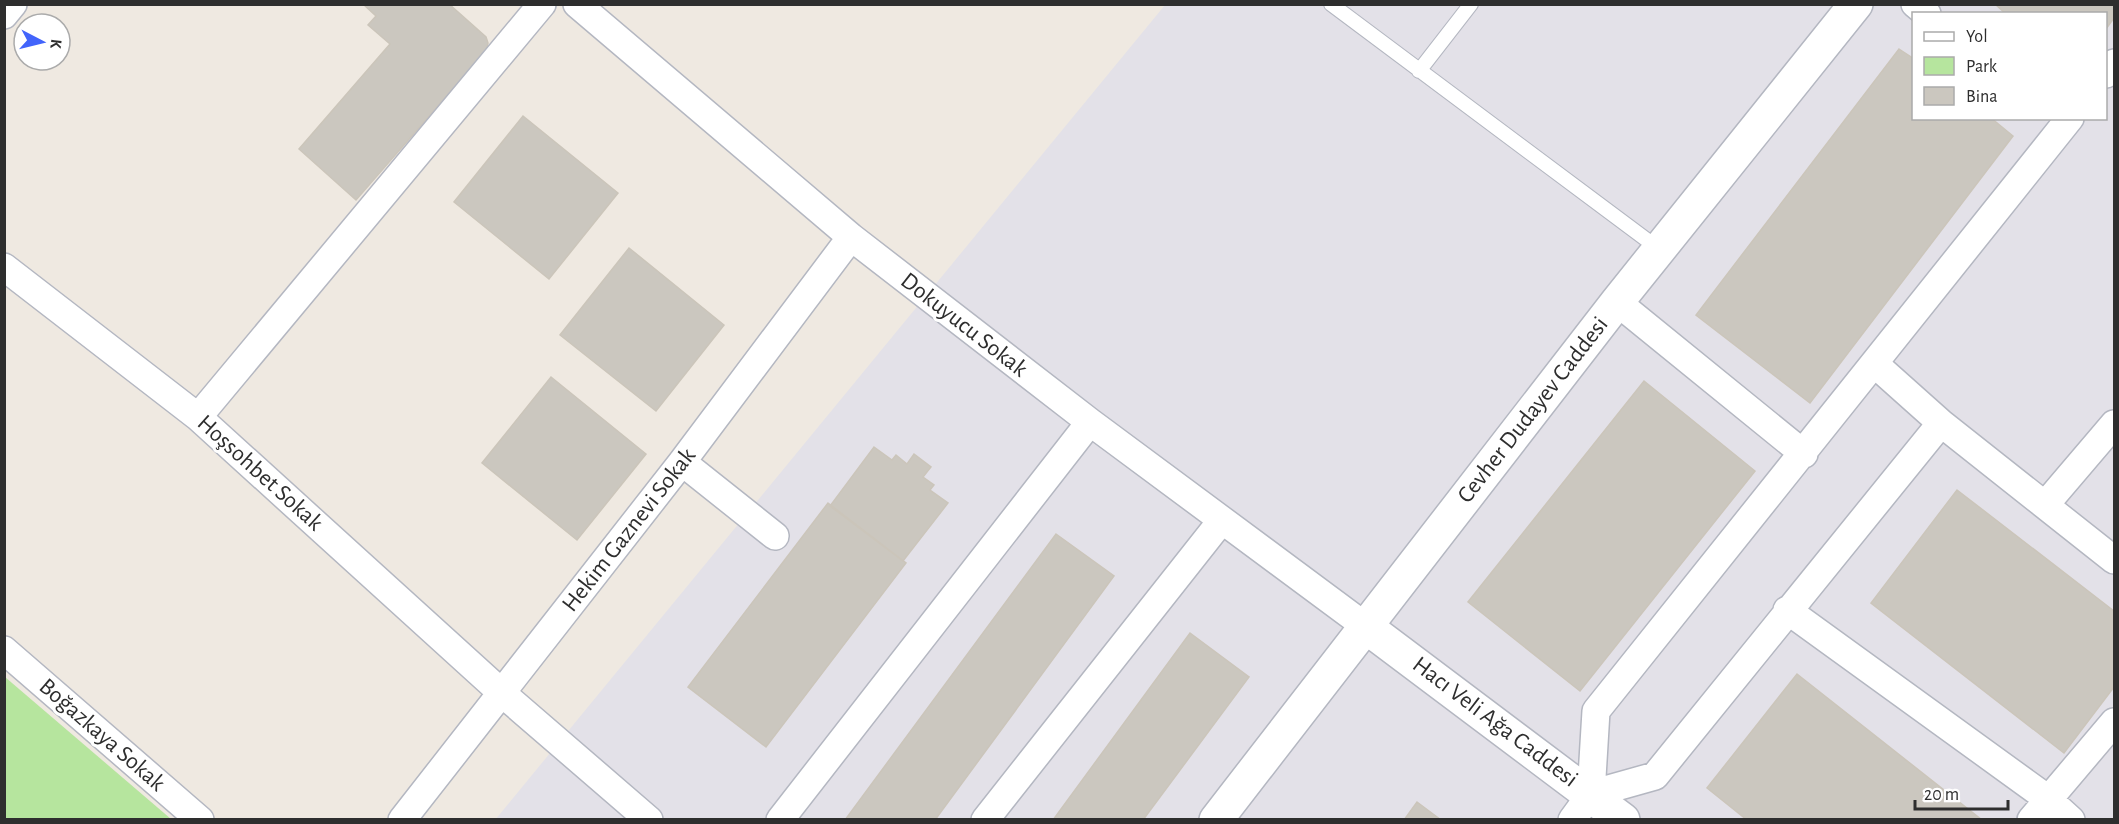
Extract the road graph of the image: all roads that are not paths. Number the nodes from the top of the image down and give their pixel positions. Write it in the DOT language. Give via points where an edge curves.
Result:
graph roads {
  1 [pos="13,4"];
  2 [pos="542,4"];
  3 [pos="577,4"];
  4 [pos="1331,4"];
  5 [pos="1471,4"];
  6 [pos="1856,4"];
  7 [pos="4,15"];
  8 [pos="1419,71"];
  9 [pos="2068,120"];
  10 [pos="851,237"];
  11 [pos="1659,249"];
  12 [pos="4,267"];
  13 [pos="1617,302"];
  14 [pos="1876,365"];
  15 [pos="198,417"];
  16 [pos="1090,422"];
  17 [pos="1941,423"];
  18 [pos="2115,424"];
  19 [pos="1804,454"];
  20 [pos="682,462"];
  21 [pos="2045,505"];
  22 [pos="1222,520"];
  23 [pos="776,536"];
  24 [pos="2115,560"];
  25 [pos="1787,610"];
  26 [pos="1365,626"];
  27 [pos="4,650"];
  28 [pos="502,694"];
  29 [pos="2115,722"];
  30 [pos="2048,799"];
  31 [pos="1582,807"];
  32 [pos="200,819"];
  33 [pos="402,819"];
  34 [pos="648,819"];
  35 [pos="780,819"];
  36 [pos="985,819"];
  37 [pos="1216,819"];
  38 [pos="1623,819"];
  39 [pos="2031,819"];
  40 [pos="2071,819"];
  1 -- 7 [label="street"];
  2 -- 15 [label="street"];
  3 -- 10 [label="street, Dokuyucu Sokak"];
  4 -- 8 [label="lane"];
  5 -- 8 [label="lane"];
  6 -- 11 [label="street, Cevher Dudayev Caddesi"];
  8 -- 11 [label="lane"];
  9 -- 14 [label="street"];
  10 -- 16 [label="street, Dokuyucu Sokak"];
  10 -- 20 [label="street, Hekim Gaznevi Sokak"];
  11 -- 13 [label="street, Cevher Dudayev Caddesi"];
  12 -- 15 [label="street, Hoşsohbet Sokak"];
  13 -- 19 [label="street"];
  13 -- 26 [label="street, Cevher Dudayev Caddesi"];
  14 -- 17 [label="street"];
  14 -- 19 [label="street"];
  15 -- 28 [label="street, Hoşsohbet Sokak"];
  16 -- 22 [label="street, Dokuyucu Sokak"];
  16 -- 35 [label="street"];
  17 -- 21 [label="street"];
  17 -- 25 [label="street"];
  18 -- 21 [label="street"];
  19 -- 31 [label="street" via="1596,711"];
  20 -- 23 [label="street"];
  20 -- 28 [label="street, Hekim Gaznevi Sokak"];
  21 -- 24 [label="street"];
  22 -- 26 [label="street, Dokuyucu Sokak"];
  22 -- 36 [label="street"];
  25 -- 30 [label="street"];
  25 -- 31 [label="street" via="1656,776"];
  26 -- 31 [label="street, Hacı Veli Ağa Caddesi"];
  26 -- 37 [label="street, Cevher Dudayev Caddesi"];
  27 -- 32 [label="street, Boğazkaya Sokak"];
  28 -- 33 [label="street, Hekim Gaznevi Sokak"];
  28 -- 34 [label="street, Hoşsohbet Sokak"];
  29 -- 30 [label="street"];
  30 -- 39 [label="street"];
  30 -- 40 [label="street"];
  31 -- 38 [label="street, Hacı Veli Ağa Caddesi"];
}
